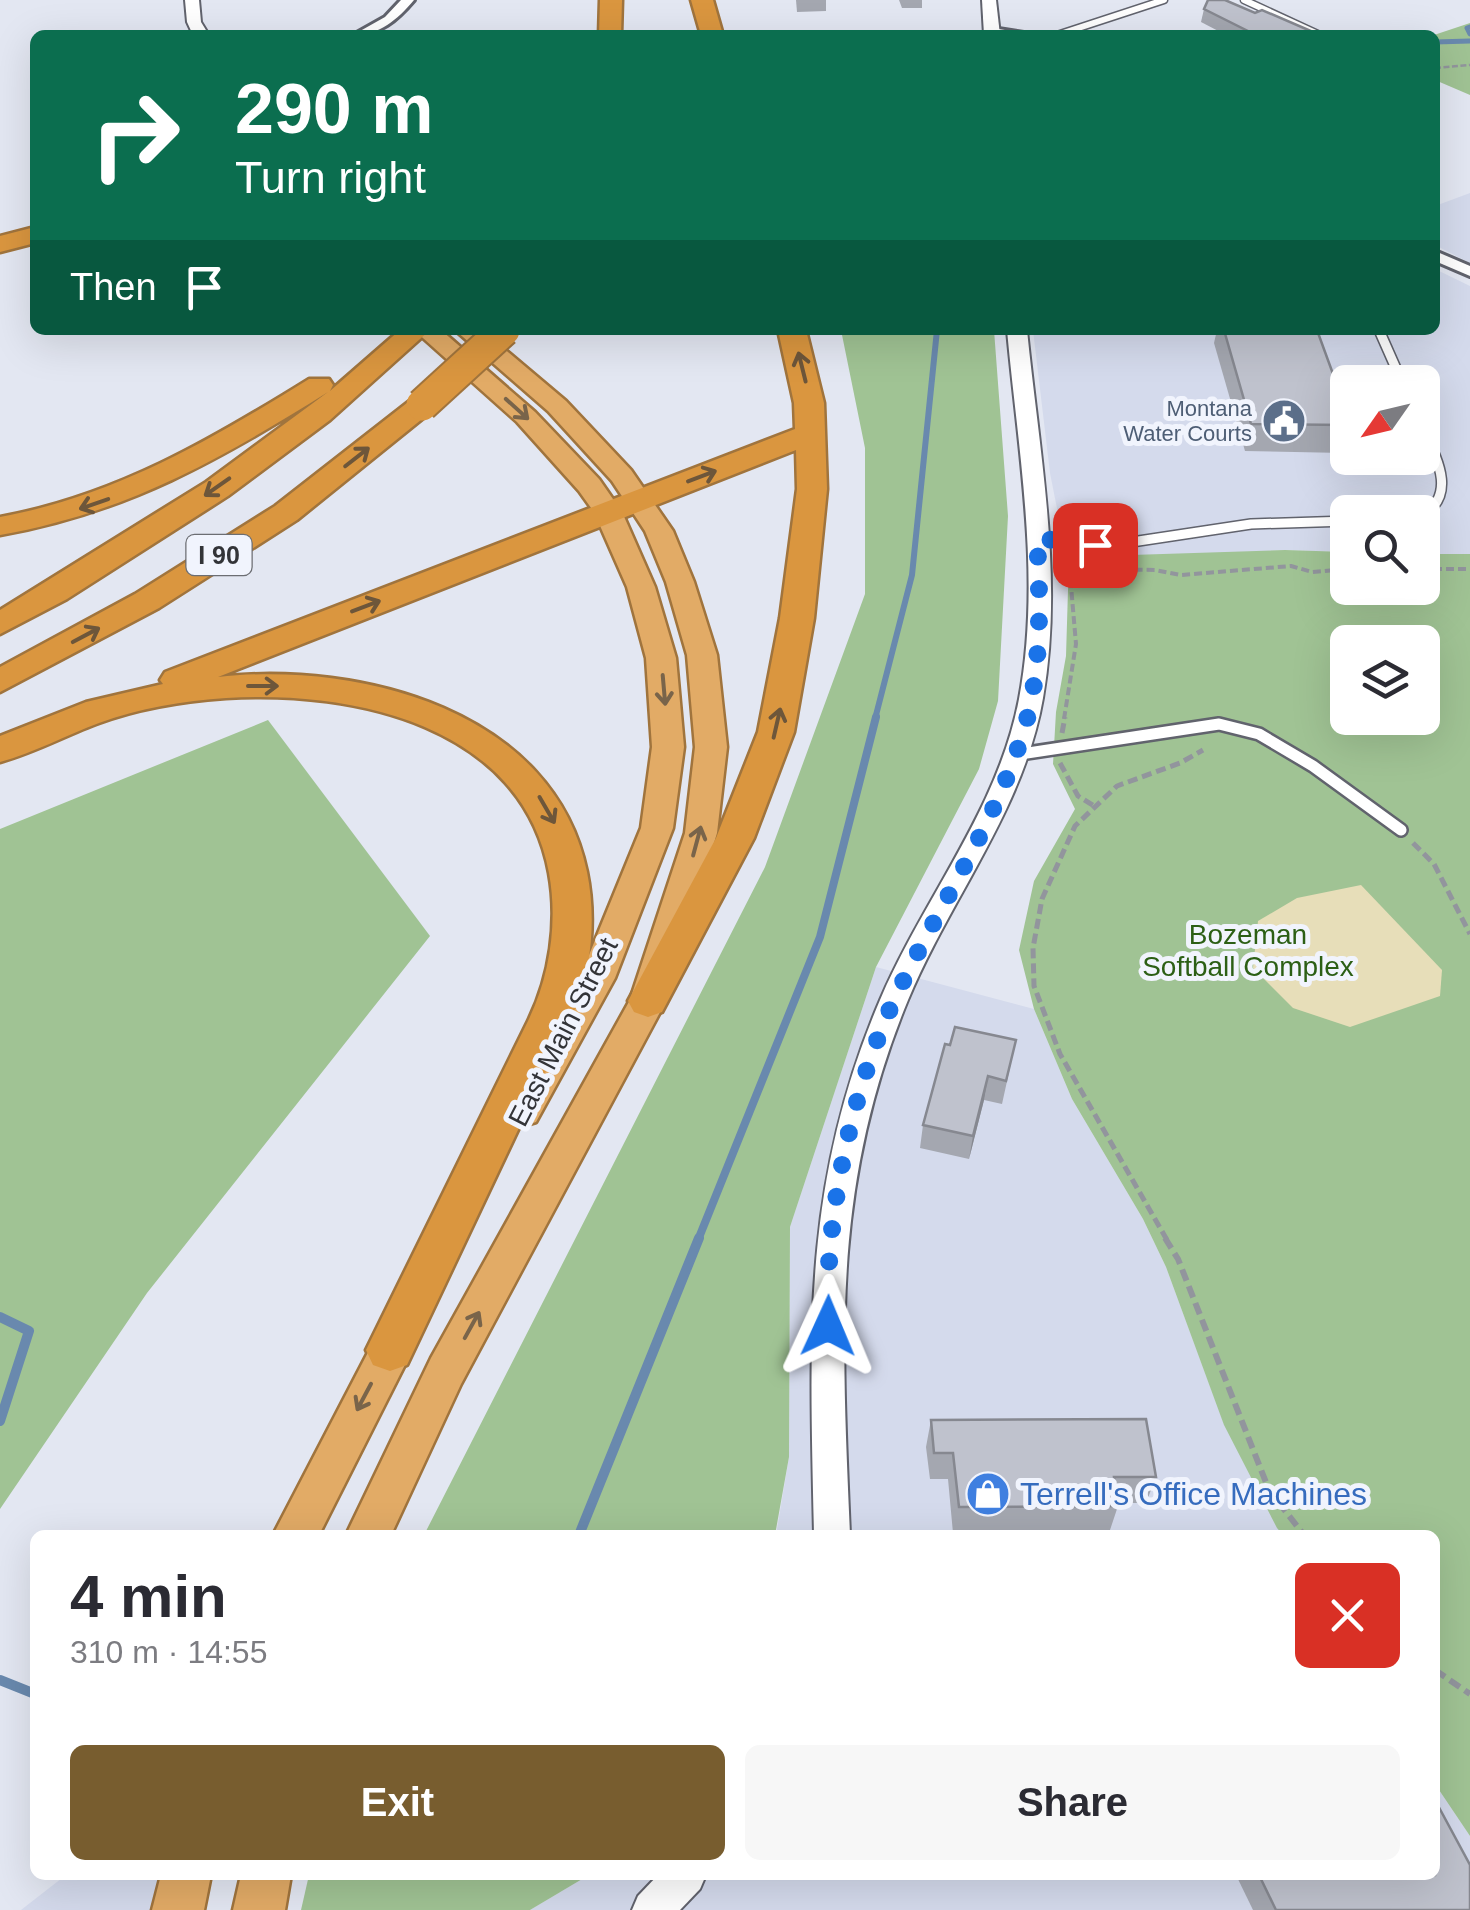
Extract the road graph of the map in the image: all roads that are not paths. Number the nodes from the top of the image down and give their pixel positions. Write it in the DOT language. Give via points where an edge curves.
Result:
graph roads {
  1 [pos="192,0"];
  2 [pos="408,0"];
  3 [pos="612,0"];
  4 [pos="702,0"];
  5 [pos="989,0"];
  6 [pos="1164,0"];
  7 [pos="1244,0"];
  8 [pos="194,30"];
  9 [pos="369,30"];
  10 [pos="610,30"];
  11 [pos="711,30"];
  12 [pos="992,30"];
  13 [pos="1072,30"];
  14 [pos="1309,30"];
  15 [pos="30,224"];
  16 [pos="0,232"];
  17 [pos="30,240"];
  18 [pos="0,246"];
  19 [pos="1440,257"];
  20 [pos="1470,272"];
  21 [pos="396,335"];
  22 [pos="430,335"];
  23 [pos="436,335"];
  24 [pos="437,335"];
  25 [pos="499,335"];
  26 [pos="793,335"];
  27 [pos="1017,335"];
  28 [pos="1381,335"];
  29 [pos="371,361"];
  30 [pos="1394,365"];
  31 [pos="811,433"];
  32 [pos="1440,466"];
  33 [pos="640,500"];
  34 [pos="1440,504"];
  35 [pos="608,512"];
  36 [pos="1330,522"];
  37 [pos="0,526"];
  38 [pos="1037,538"];
  39 [pos="0,624"];
  40 [pos="0,681"];
  41 [pos="113,706"];
  42 [pos="0,750"];
  43 [pos="1014,755"];
  44 [pos="1401,830"];
  45 [pos="648,1001"];
  46 [pos="390,1350"];
  47 [pos="297,1530"];
  48 [pos="370,1530"];
  49 [pos="832,1530"];
  50 [pos="185,1880"];
  51 [pos="265,1880"];
  52 [pos="681,1880"];
  53 [pos="178,1910"];
  54 [pos="259,1910"];
  55 [pos="652,1910"];
  1 -- 8 [label="street"];
  2 -- 9 [label="street"];
  3 -- 10 [label="highway"];
  4 -- 11 [label="highway"];
  5 -- 12 [label="street"];
  6 -- 13 [label="lane"];
  7 -- 14 [label="lane"];
  15 -- 16 [label="highway"];
  17 -- 18 [label="highway"];
  19 -- 20 [label="street"];
  21 -- 29 [label="highway"];
  22 -- 29 [label="highway, I 90"];
  23 -- 35 [label="highway, East Main Street, one-way" via="526,417"];
  24 -- 33 [label="highway, East Main Street" via="557,406"];
  40 -- 25 [label="highway, I 90, one-way, bridge" via="147,602 286,513"];
  31 -- 26 [label="highway, one-way"];
  27 -- 38 [label="street"];
  28 -- 30 [label="lane"];
  29 -- 37 [label="highway, one-way" via="129,492 47,520"];
  29 -- 39 [label="highway, I 90, one-way" via="318,417 112,559"];
  33 -- 31 [label="highway, one-way"];
  45 -- 31 [label="highway, one-way" via="735,838 776,732 800,599"];
  32 -- 34 [label="lane"];
  33 -- 35 [label="highway"];
  45 -- 33 [label="highway, East Main Street, one-way" via="701,833 712,748 702,655 680,582"];
  41 -- 35 [label="highway, one-way"];
  35 -- 46 [label="highway, East Main Street, one-way" via="642,587 661,658 668,748 657,828 597,978"];
  36 -- 38 [label="lane" via="1251,524 1112,545"];
  38 -- 43 [label="street" via="1038,648"];
  41 -- 42 [label="highway"];
  41 -- 46 [label="highway, one-way" via="268,685 399,702 462,729 512,763 542,800 571,856 574,913 565,982"];
  43 -- 44 [label="lane" via="1219,724 1258,734 1300,758"];
  43 -- 49 [label="street" via="896,995 852,1127 827,1294"];
  48 -- 45 [label="highway, East Main Street, one-way" via="446,1372"];
  46 -- 47 [label="highway, East Main Street, one-way"];
  50 -- 53 [label="highway"];
  51 -- 54 [label="highway"];
  52 -- 55 [label="street"];
}
